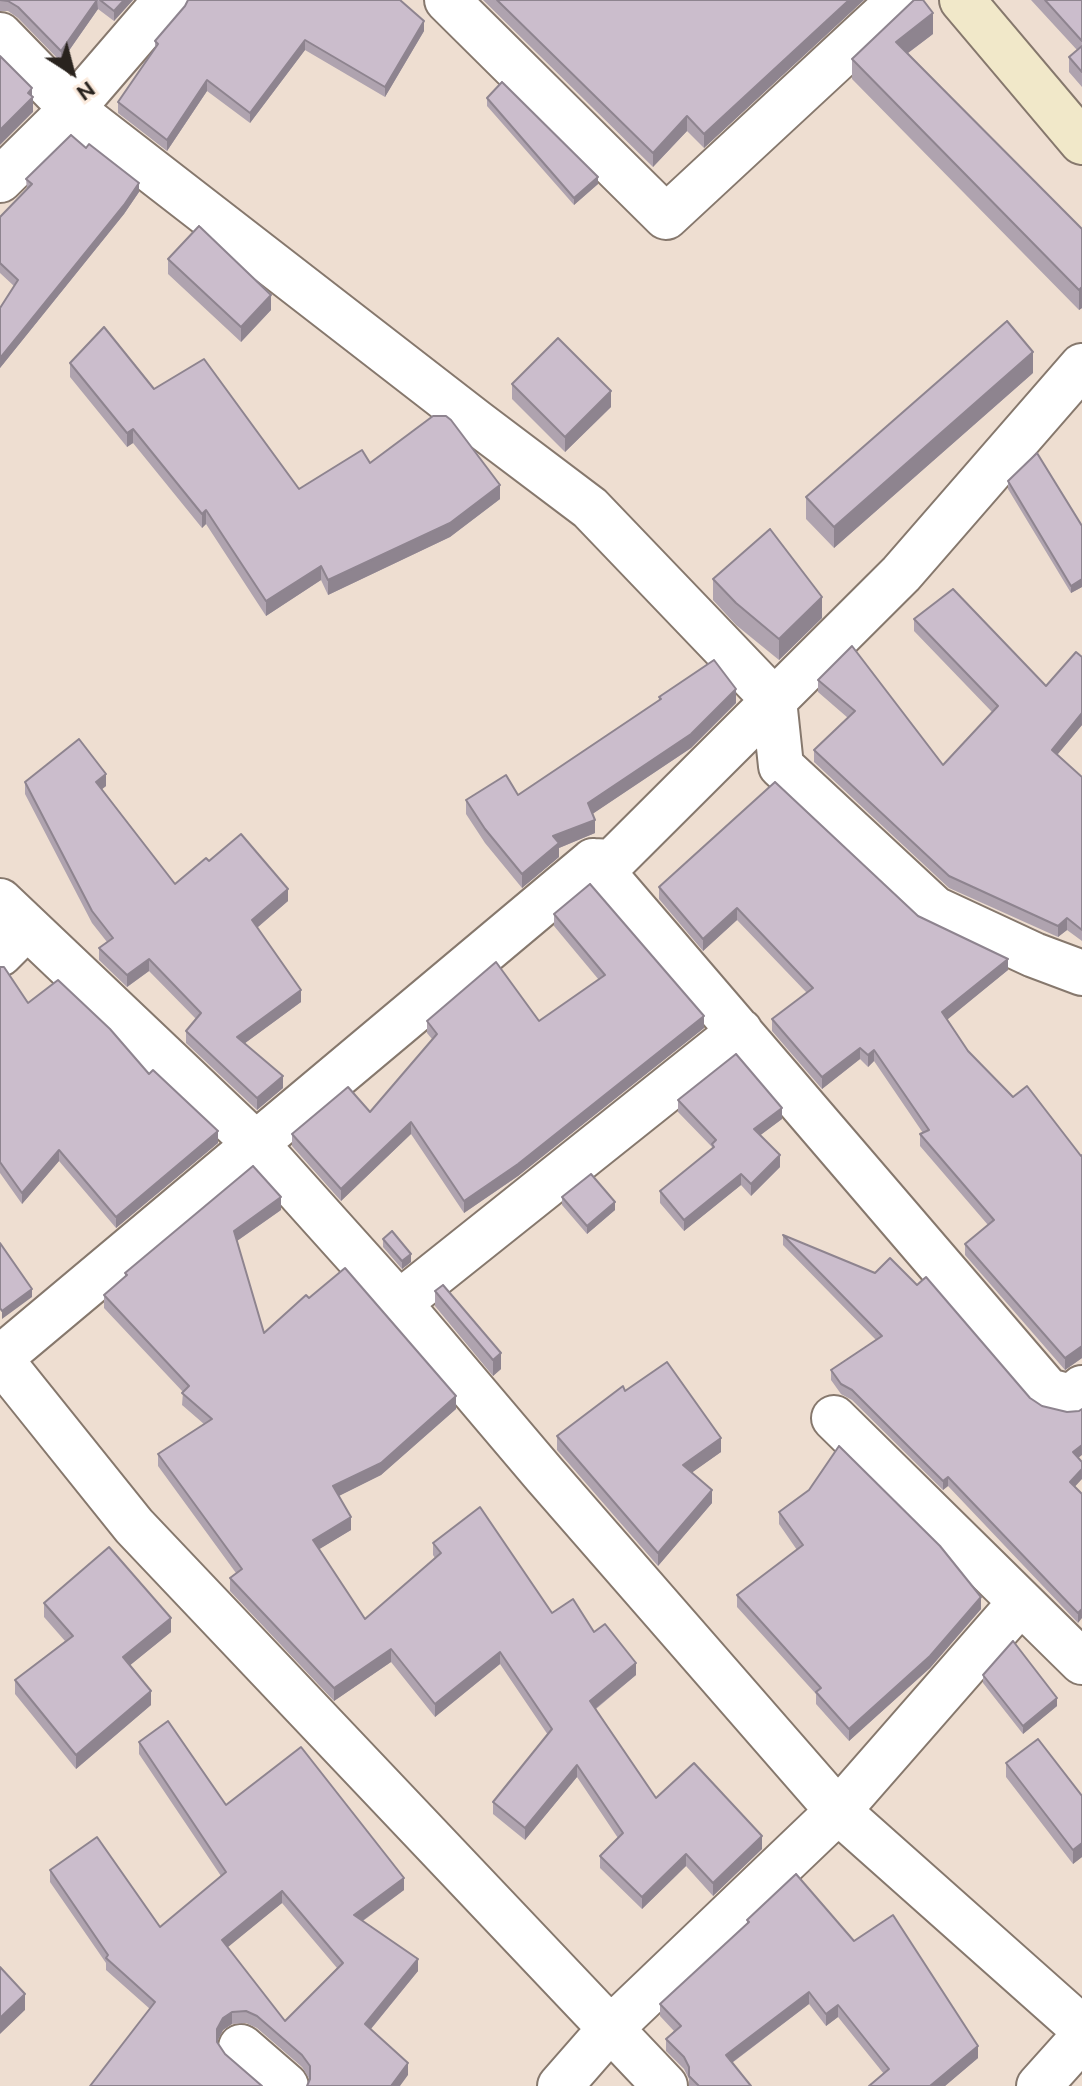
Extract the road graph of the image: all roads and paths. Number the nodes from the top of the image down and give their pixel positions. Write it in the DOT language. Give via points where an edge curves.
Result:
graph roads {
  1 [pos="166,0"];
  2 [pos="447,0"];
  3 [pos="900,0"];
  4 [pos="962,0"];
  5 [pos="0,35"];
  6 [pos="72,109"];
  7 [pos="1082,142"];
  8 [pos="0,180"];
  9 [pos="1082,366"];
  10 [pos="774,700"];
  11 [pos="593,861"];
  12 [pos="9,927"];
  13 [pos="1082,973"];
  14 [pos="740,1031"];
  15 [pos="257,1145"];
  16 [pos="399,1303"];
  17 [pos="1,1354"];
  18 [pos="1082,1388"];
  19 [pos="834,1418"];
  20 [pos="1020,1603"];
  21 [pos="1082,1662"];
  22 [pos="838,1811"];
  23 [pos="1082,2028"];
  24 [pos="609,2030"];
  25 [pos="1082,2038"];
  26 [pos="241,2047"];
  27 [pos="286,2086"];
  28 [pos="560,2086"];
  29 [pos="665,2086"];
  30 [pos="1039,2086"];
  1 -- 6 [label="street"];
  2 -- 3 [label="street" via="666,217"];
  4 -- 7 [label="main road"];
  5 -- 6 [label="street"];
  6 -- 8 [label="street"];
  6 -- 10 [label="street" via="590,508"];
  9 -- 10 [label="street" via="901,574"];
  10 -- 11 [label="street" via="612,862"];
  10 -- 13 [label="street" via="781,766 935,909"];
  11 -- 14 [label="street"];
  11 -- 15 [label="street"];
  12 -- 15 [label="street"];
  14 -- 16 [label="street"];
  14 -- 18 [label="street" via="1048,1391 1072,1397"];
  15 -- 16 [label="street"];
  15 -- 17 [label="street"];
  16 -- 22 [label="street"];
  17 -- 24 [label="street" via="134,1526"];
  19 -- 20 [label="street"];
  20 -- 21 [label="street"];
  20 -- 22 [label="street"];
  22 -- 23 [label="street"];
  22 -- 24 [label="street"];
  24 -- 28 [label="street"];
  24 -- 29 [label="street"];
  25 -- 30 [label="street"];
  26 -- 27 [label="street"];
}
